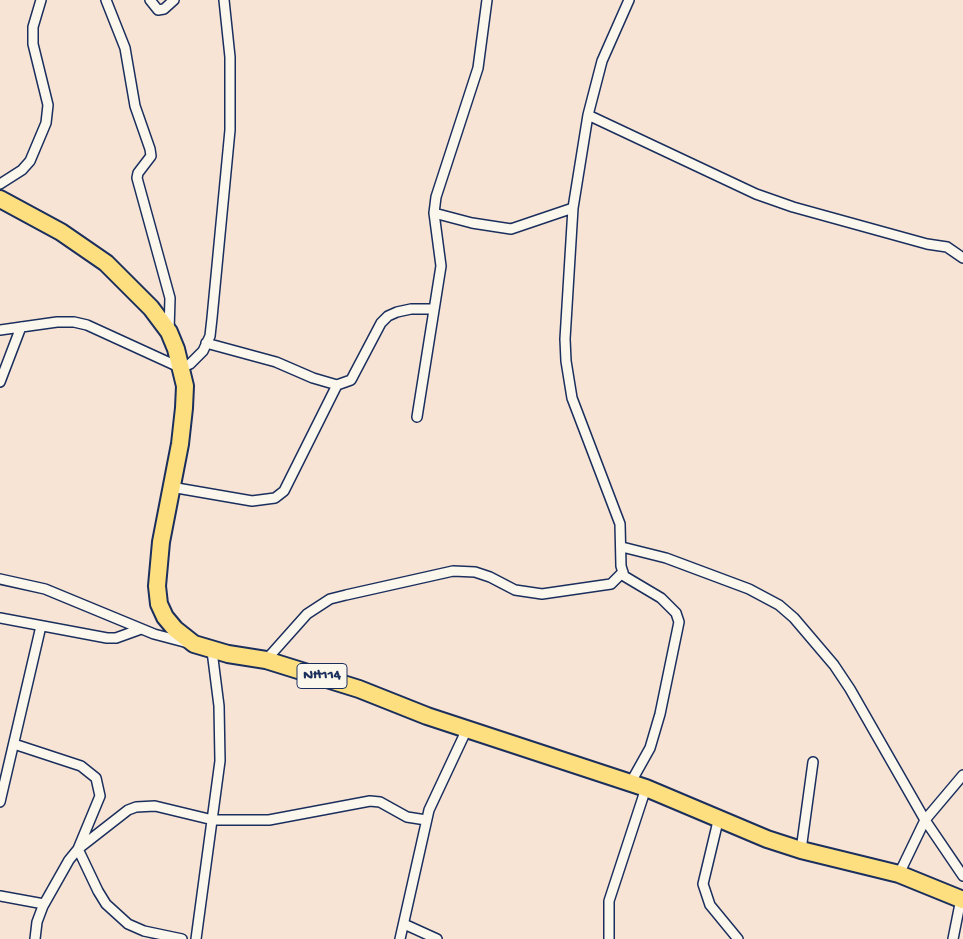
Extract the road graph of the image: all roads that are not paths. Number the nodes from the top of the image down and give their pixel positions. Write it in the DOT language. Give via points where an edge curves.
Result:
graph roads {
  1 [pos="41,0"];
  2 [pos="106,0"];
  3 [pos="150,0"];
  4 [pos="174,0"];
  5 [pos="224,0"];
  6 [pos="486,0"];
  7 [pos="629,0"];
  8 [pos="588,115"];
  9 [pos="0,184"];
  10 [pos="0,199"];
  11 [pos="573,208"];
  12 [pos="434,213"];
  13 [pos="963,258"];
  14 [pos="433,309"];
  15 [pos="21,326"];
  16 [pos="0,330"];
  17 [pos="169,332"];
  18 [pos="206,343"];
  19 [pos="181,368"];
  20 [pos="0,382"];
  21 [pos="337,385"];
  22 [pos="417,417"];
  23 [pos="171,487"];
  24 [pos="622,547"];
  25 [pos="623,572"];
  26 [pos="0,579"];
  27 [pos="0,618"];
  28 [pos="40,626"];
  29 [pos="142,629"];
  30 [pos="194,644"];
  31 [pos="212,651"];
  32 [pos="266,660"];
  33 [pos="467,728"];
  34 [pos="14,744"];
  35 [pos="813,762"];
  36 [pos="963,775"];
  37 [pos="3,776"];
  38 [pos="639,785"];
  39 [pos="0,802"];
  40 [pos="719,817"];
  41 [pos="213,820"];
  42 [pos="426,820"];
  43 [pos="925,820"];
  44 [pos="78,849"];
  45 [pos="802,850"];
  46 [pos="899,874"];
  47 [pos="963,876"];
  48 [pos="0,896"];
  49 [pos="962,899"];
  50 [pos="44,904"];
  51 [pos="404,924"];
  52 [pos="35,939"];
  53 [pos="182,939"];
  54 [pos="196,939"];
  55 [pos="400,939"];
  56 [pos="437,939"];
  57 [pos="609,939"];
  58 [pos="738,939"];
  59 [pos="953,939"];
  1 -- 9 [label="street" via="32,27 32,44 48,104 46,123 30,161"];
  2 -- 17 [label="street" via="125,48 135,106 150,149 151,156 137,178 170,298"];
  3 -- 4 [label="street" via="158,10"];
  5 -- 18 [label="street" via="230,57 230,130 212,318"];
  6 -- 12 [label="street" via="478,68 441,176"];
  7 -- 8 [label="street" via="602,61"];
  8 -- 11 [label="street"];
  8 -- 13 [label="street" via="756,194 793,207 947,247"];
  10 -- 17 [label="highway, NH114" via="61,232 100,258 138,293"];
  11 -- 12 [label="street" via="511,229"];
  11 -- 24 [label="street" via="566,360 572,398 615,507"];
  12 -- 14 [label="street" via="441,266"];
  14 -- 21 [label="street" via="388,316 381,323 351,380"];
  14 -- 22 [label="street"];
  15 -- 16 [label="street"];
  15 -- 19 [label="street" via="56,322 87,325"];
  15 -- 20 [label="street"];
  17 -- 19 [label="highway, NH114"];
  18 -- 19 [label="street" via="197,358"];
  18 -- 21 [label="street" via="276,362"];
  19 -- 23 [label="highway, NH114" via="184,408"];
  21 -- 23 [label="street" via="284,491 275,498 252,501"];
  23 -- 30 [label="highway, NH114" via="158,562 159,604 175,629"];
  24 -- 25 [label="street"];
  24 -- 43 [label="street" via="666,558 749,589 794,618 850,689"];
  25 -- 32 [label="street" via="611,584 604,586 542,594 515,590 490,577 464,571 439,572 354,592 330,599 307,614"];
  25 -- 38 [label="street" via="624,576 661,598 680,622 660,714"];
  26 -- 29 [label="street" via="60,594"];
  27 -- 28 [label="street"];
  28 -- 29 [label="street" via="107,638"];
  28 -- 34 [label="street"];
  29 -- 30 [label="street" via="171,640"];
  30 -- 31 [label="highway, NH114"];
  31 -- 32 [label="highway, NH114"];
  31 -- 41 [label="street" via="221,731"];
  32 -- 33 [label="highway, NH114"];
  33 -- 38 [label="highway, NH114"];
  33 -- 42 [label="street"];
  34 -- 37 [label="street"];
  34 -- 44 [label="street" via="81,766 96,778 100,796"];
  35 -- 45 [label="street"];
  36 -- 43 [label="street"];
  37 -- 39 [label="street"];
  38 -- 40 [label="highway, NH114"];
  38 -- 57 [label="street" via="609,901"];
  40 -- 45 [label="highway, NH114" via="767,839"];
  40 -- 58 [label="street" via="703,884 710,904"];
  41 -- 42 [label="street" via="286,819 370,801"];
  41 -- 44 [label="street" via="155,806 136,807"];
  41 -- 54 [label="street"];
  42 -- 51 [label="street"];
  43 -- 46 [label="street"];
  43 -- 47 [label="street"];
  44 -- 50 [label="street"];
  44 -- 53 [label="street" via="106,904 118,916 144,931"];
  45 -- 46 [label="highway, NH114"];
  46 -- 49 [label="highway, NH114"];
  48 -- 50 [label="street"];
  49 -- 59 [label="street"];
  50 -- 52 [label="street"];
  51 -- 55 [label="street"];
  51 -- 56 [label="street"];
}
